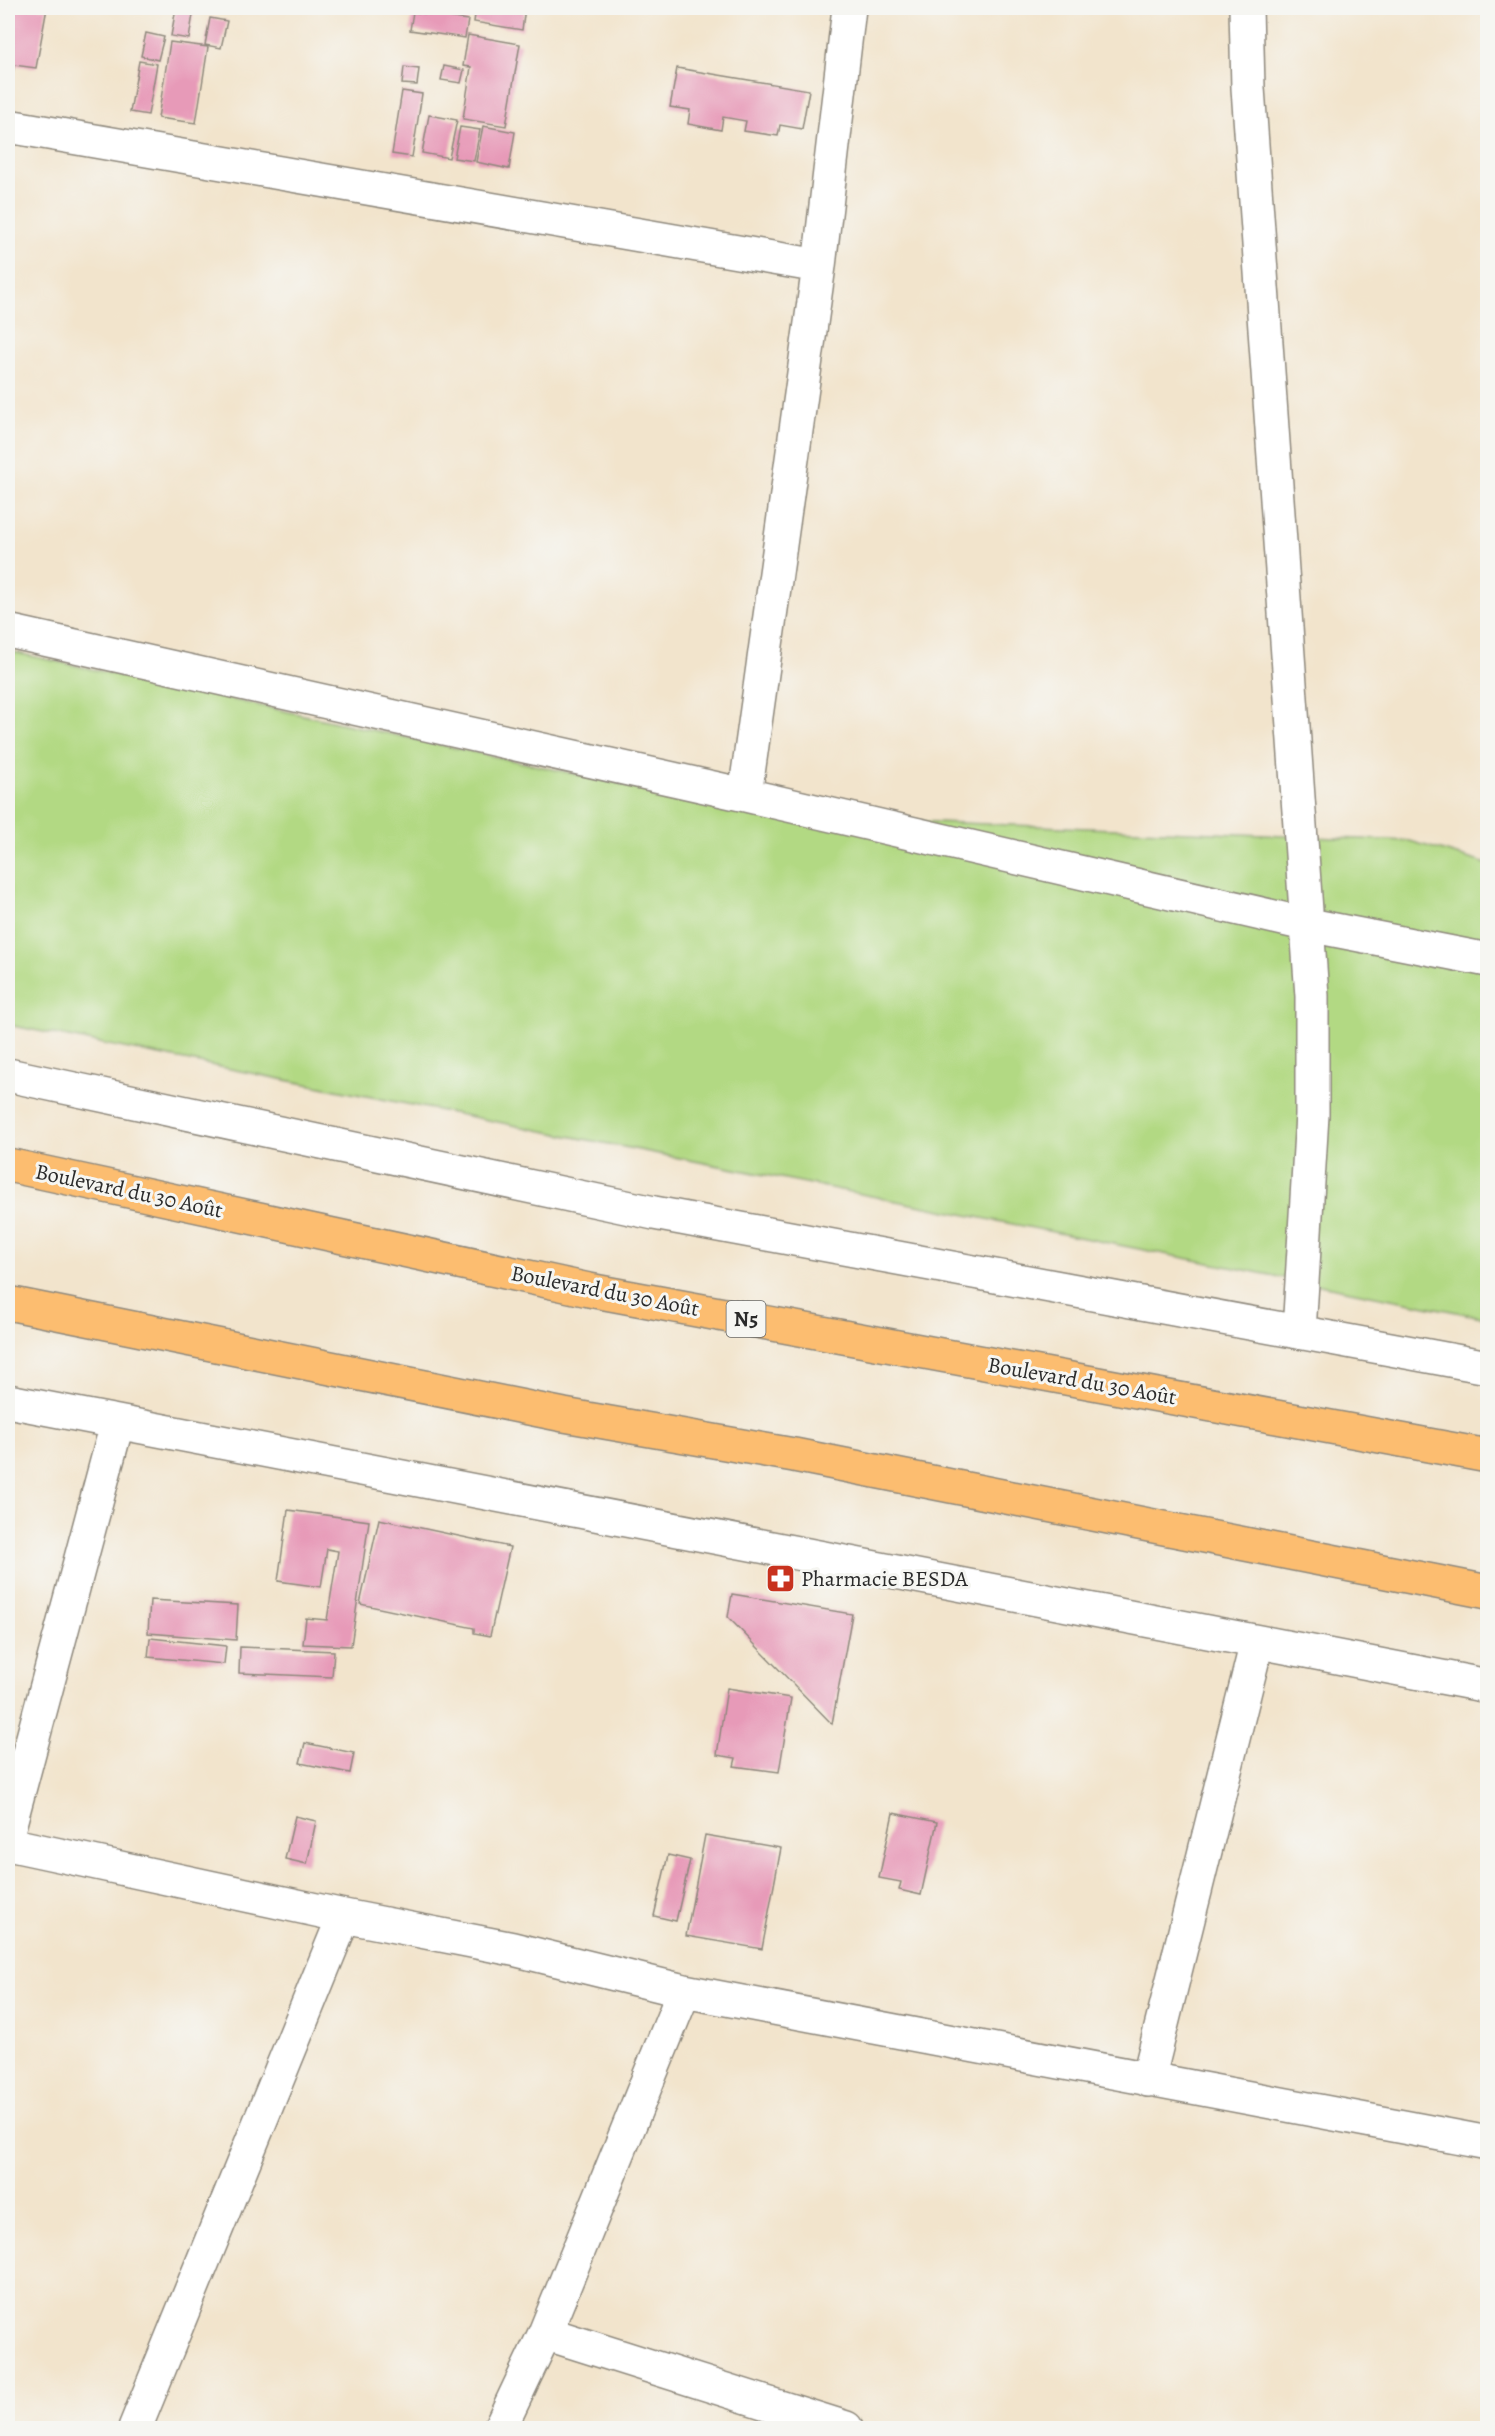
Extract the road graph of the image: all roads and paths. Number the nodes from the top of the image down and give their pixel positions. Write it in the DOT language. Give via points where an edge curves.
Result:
graph roads {
  1 [pos="849,8"];
  2 [pos="1246,8"];
  3 [pos="8,126"];
  4 [pos="819,266"];
  5 [pos="8,631"];
  6 [pos="745,795"];
  7 [pos="1309,925"];
  8 [pos="1488,960"];
  9 [pos="8,1075"];
  10 [pos="8,1165"];
  11 [pos="8,1303"];
  12 [pos="1299,1332"];
  13 [pos="1488,1367"];
  14 [pos="8,1401"];
  15 [pos="117,1424"];
  16 [pos="1488,1456"];
  17 [pos="1488,1592"];
  18 [pos="1257,1642"];
  19 [pos="1488,1686"];
  20 [pos="8,1831"];
  21 [pos="8,1844"];
  22 [pos="344,1916"];
  23 [pos="684,1991"];
  24 [pos="1148,2080"];
  25 [pos="1488,2143"];
  26 [pos="545,2333"];
  27 [pos="135,2428"];
  28 [pos="500,2428"];
  29 [pos="846,2428"];
  1 -- 4 [label="street"];
  2 -- 7 [label="street" via="1249,100"];
  3 -- 4 [label="street"];
  4 -- 6 [label="street"];
  5 -- 6 [label="street"];
  6 -- 7 [label="street"];
  7 -- 8 [label="street"];
  7 -- 12 [label="street" via="1312,1114"];
  9 -- 12 [label="street" via="654,1213"];
  10 -- 16 [label="highway, Boulevard du 30 Août / N5" via="589,1290"];
  11 -- 17 [label="highway" via="564,1415 794,1455"];
  12 -- 13 [label="street"];
  14 -- 15 [label="street"];
  15 -- 18 [label="street"];
  15 -- 20 [label="street"];
  18 -- 19 [label="street"];
  18 -- 24 [label="street"];
  21 -- 22 [label="street"];
  22 -- 23 [label="street" via="513,1948"];
  22 -- 27 [label="street"];
  23 -- 24 [label="street"];
  23 -- 26 [label="street"];
  24 -- 25 [label="street"];
  26 -- 28 [label="street"];
  26 -- 29 [label="street"];
}
